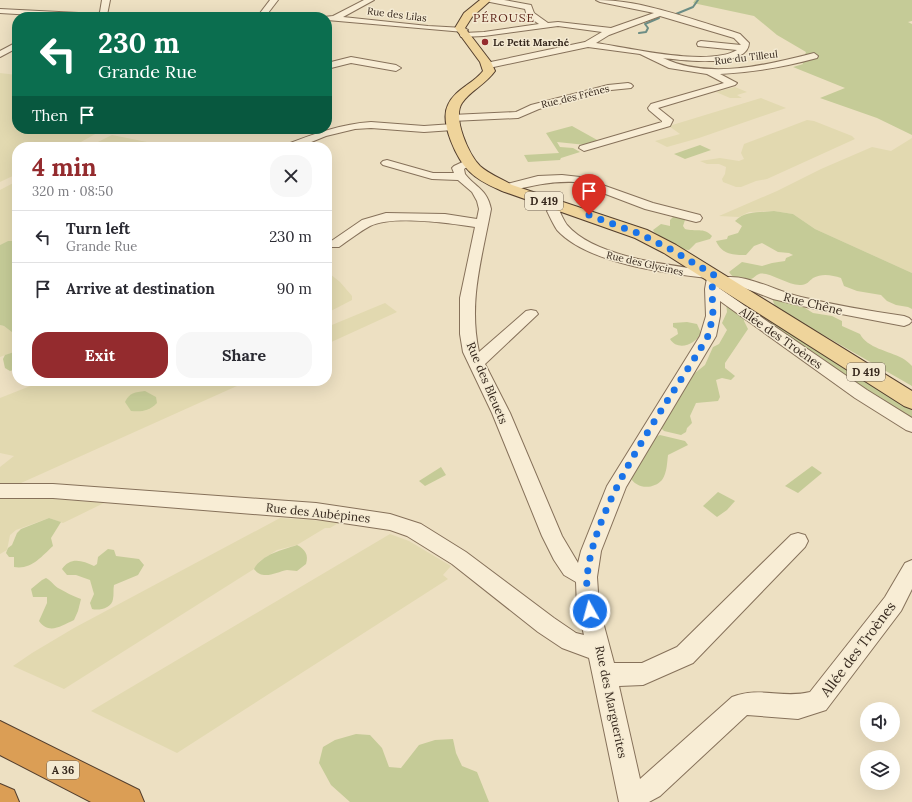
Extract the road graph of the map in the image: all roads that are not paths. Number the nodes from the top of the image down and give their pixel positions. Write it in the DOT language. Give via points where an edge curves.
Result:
graph roads {
  1 [pos="106,0"];
  2 [pos="274,0"];
  3 [pos="370,0"];
  4 [pos="486,0"];
  5 [pos="490,0"];
  6 [pos="600,0"];
  7 [pos="0,11"];
  8 [pos="14,12"];
  9 [pos="104,12"];
  10 [pos="265,12"];
  11 [pos="660,13"];
  12 [pos="332,18"];
  13 [pos="332,18"];
  14 [pos="550,25"];
  15 [pos="612,31"];
  16 [pos="463,32"];
  17 [pos="590,42"];
  18 [pos="701,44"];
  19 [pos="12,48"];
  20 [pos="744,48"];
  21 [pos="0,54"];
  22 [pos="647,54"];
  23 [pos="12,56"];
  24 [pos="814,56"];
  25 [pos="332,65"];
  26 [pos="489,65"];
  27 [pos="396,68"];
  28 [pos="708,72"];
  29 [pos="628,86"];
  30 [pos="452,123"];
  31 [pos="332,132"];
  32 [pos="322,134"];
  33 [pos="302,142"];
  34 [pos="584,148"];
  35 [pos="469,162"];
  36 [pos="387,163"];
  37 [pos="462,177"];
  38 [pos="507,188"];
  39 [pos="559,206"];
  40 [pos="696,218"];
  41 [pos="481,224"];
  42 [pos="334,244"];
  43 [pos="717,282"];
  44 [pos="531,314"];
  45 [pos="904,320"];
  46 [pos="821,340"];
  47 [pos="475,361"];
  48 [pos="912,388"];
  49 [pos="912,401"];
  50 [pos="912,426"];
  51 [pos="0,491"];
  52 [pos="798,541"];
  53 [pos="912,569"];
  54 [pos="586,577"];
  55 [pos="599,648"];
  56 [pos="605,674"];
  57 [pos="0,737"];
  58 [pos="631,798"];
  59 [pos="127,802"];
  1 -- 9 [label="street"];
  2 -- 10 [label="street"];
  3 -- 12 [label="street"];
  4 -- 16 [label="main road" via="465,18 460,26"];
  5 -- 14 [label="street, Rue du Tilleul" via="528,7 530,14"];
  5 -- 16 [label="main road" via="472,16"];
  6 -- 11 [label="street" via="648,8"];
  7 -- 8 [label="street"];
  11 -- 15 [label="street"];
  11 -- 20 [label="street" via="737,36 745,43"];
  13 -- 16 [label="street, Rue des Lilas"];
  14 -- 15 [label="street, Rue des Lilas"];
  14 -- 16 [label="street, Rue des Lilas" via="497,32"];
  14 -- 17 [label="street, Rue du Tilleul"];
  15 -- 17 [label="street"];
  16 -- 26 [label="main road"];
  17 -- 22 [label="street, Rue du Tilleul"];
  17 -- 26 [label="street"];
  18 -- 20 [label="street"];
  19 -- 21 [label="street"];
  20 -- 22 [label="street" via="740,53 733,55 708,58"];
  21 -- 23 [label="street"];
  22 -- 28 [label="street, Rue du Tilleul" via="672,66"];
  24 -- 28 [label="street, Rue du Tilleul" via="752,69"];
  25 -- 27 [label="street" via="351,60"];
  26 -- 30 [label="main road" via="490,71 487,76 464,92 455,103"];
  28 -- 34 [label="street" via="732,83 655,106 654,110 668,120 666,124"];
  29 -- 30 [label="street, Rue des Frênes" via="611,87 535,106 514,116"];
  30 -- 31 [label="street, Rue des Frênes" via="424,129 355,126"];
  30 -- 35 [label="main road, D 419"];
  32 -- 33 [label="street, Rue des Frênes"];
  35 -- 37 [label="street" via="458,168"];
  35 -- 38 [label="main road, D 419" via="482,174"];
  36 -- 37 [label="street" via="432,176"];
  37 -- 41 [label="street, Rue des Bleuets" via="477,189 484,202"];
  38 -- 39 [label="main road, D 419"];
  38 -- 40 [label="street" via="538,180 576,179 649,206"];
  39 -- 43 [label="main road, D 419" via="640,234 670,249"];
  39 -- 43 [label="street, Rue des Glycines" via="553,211 556,219 571,234 594,249 618,258"];
  41 -- 42 [label="street" via="449,219 386,217 366,223"];
  41 -- 47 [label="street, Rue des Bleuets" via="472,265 466,322 468,344"];
  43 -- 45 [label="street, Rue Chêne" via="739,281 775,295 832,310"];
  43 -- 46 [label="main road, D 419"];
  43 -- 50 [label="street, Allée des Troènes" via="861,394"];
  43 -- 54 [label="street, Rue des Marguerites" via="708,336 617,486 591,552"];
  44 -- 47 [label="street" via="480,360"];
  46 -- 48 [label="main road, D 419"];
  46 -- 49 [label="main road, D 419"];
  47 -- 54 [label="street, Rue des Bleuets" via="501,413 555,542 571,569"];
  51 -- 55 [label="street, Rue des Aubépines" via="53,491 308,510 390,522 414,530 453,555 570,641"];
  52 -- 56 [label="street" via="685,655 643,674"];
  53 -- 58 [label="street, Allée des Troènes" via="893,604 817,702 798,707 750,703 741,705 651,787"];
  54 -- 55 [label="street, Rue des Marguerites" via="588,607"];
  55 -- 56 [label="street, Rue des Marguerites"];
  56 -- 58 [label="street, Rue des Marguerites"];
  57 -- 59 [label="highway, A 36"];
}
